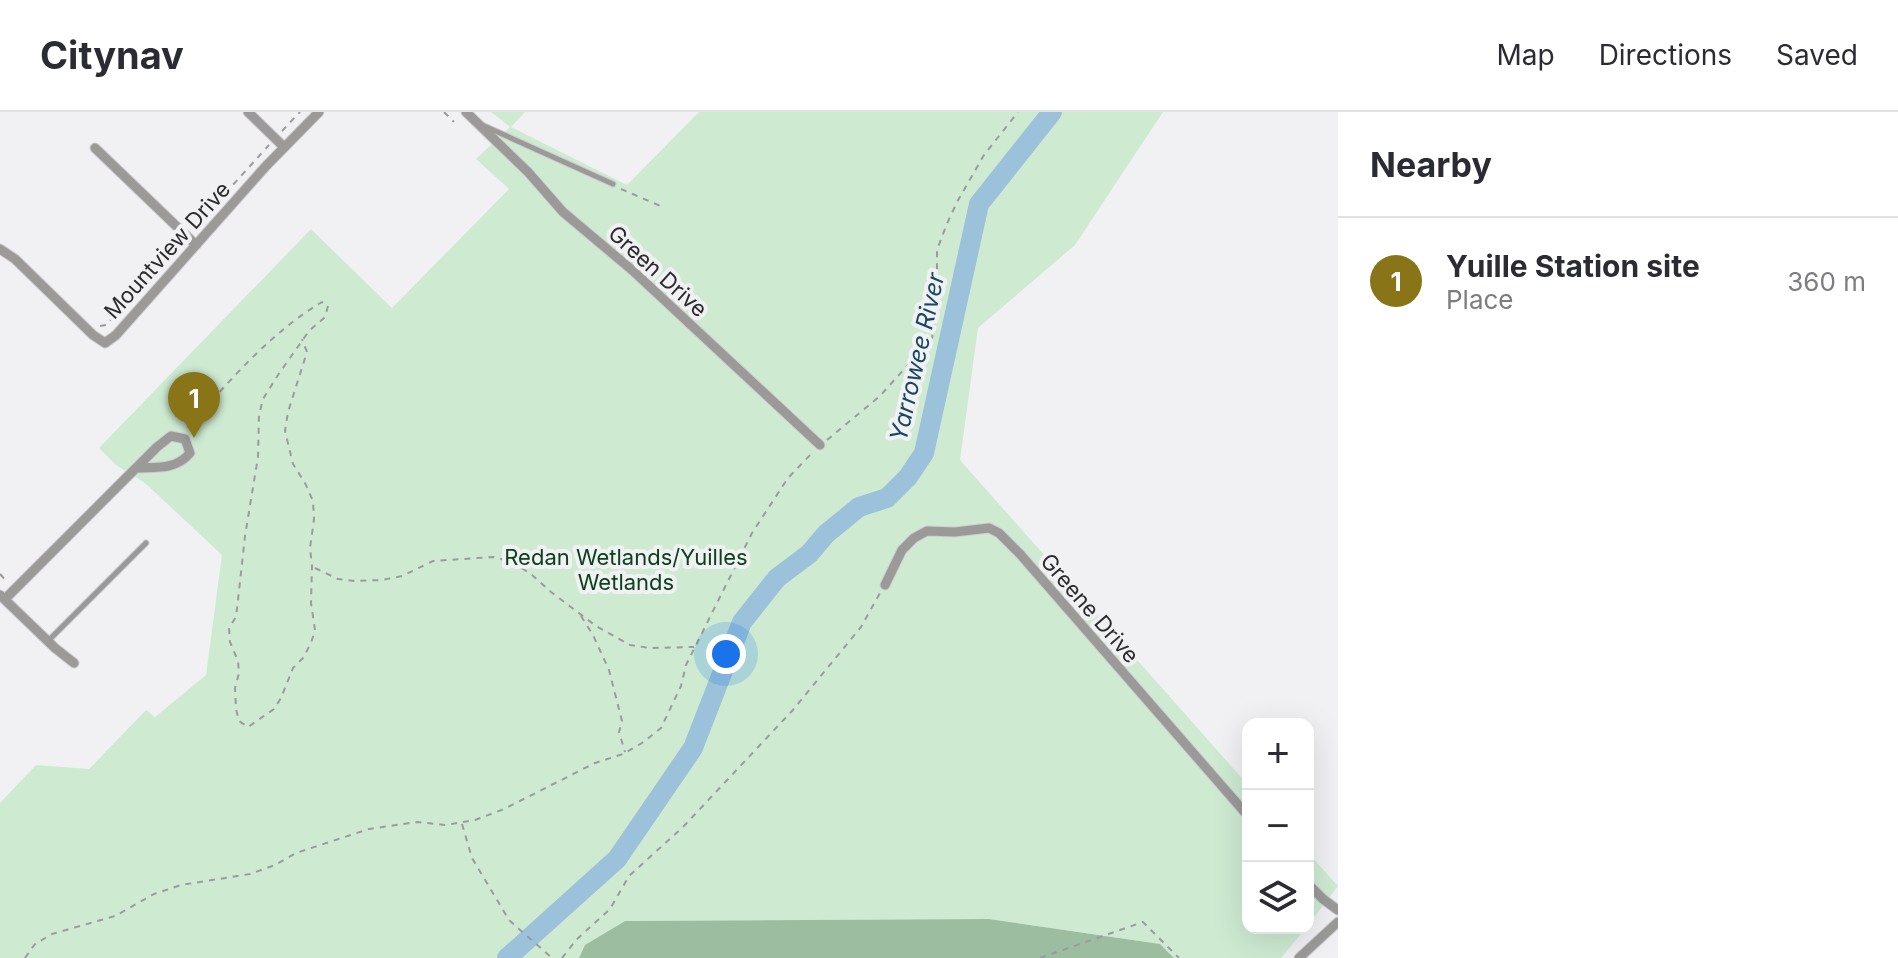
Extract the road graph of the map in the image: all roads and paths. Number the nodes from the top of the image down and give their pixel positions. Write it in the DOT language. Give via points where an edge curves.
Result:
graph roads {
  1 [pos="248,112"];
  2 [pos="300,112"];
  3 [pos="319,112"];
  4 [pos="444,112"];
  5 [pos="466,112"];
  6 [pos="1018,112"];
  7 [pos="454,122"];
  8 [pos="474,122"];
  9 [pos="275,138"];
  10 [pos="284,147"];
  11 [pos="95,148"];
  12 [pos="613,184"];
  13 [pos="665,208"];
  14 [pos="186,236"];
  15 [pos="196,245"];
  16 [pos="0,249"];
  17 [pos="88,330"];
  18 [pos="302,339"];
  19 [pos="179,438"];
  20 [pos="820,445"];
  21 [pos="136,468"];
  22 [pos="146,543"];
  23 [pos="312,566"];
  24 [pos="0,574"];
  25 [pos="11,585"];
  26 [pos="885,585"];
  27 [pos="2,597"];
  28 [pos="579,613"];
  29 [pos="48,641"];
  30 [pos="695,647"];
  31 [pos="74,663"];
  32 [pos="625,753"];
  33 [pos="1242,809"];
  34 [pos="462,822"];
  35 [pos="1314,890"];
  36 [pos="1338,910"];
  37 [pos="1338,922"];
  38 [pos="551,957"];
  39 [pos="25,958"];
  40 [pos="562,958"];
  41 [pos="1040,958"];
  42 [pos="1179,958"];
  43 [pos="1299,958"];
  1 -- 9 [label="street"];
  2 -- 9 [label="path"];
  3 -- 10 [label="street, Mountview Drive"];
  4 -- 7 [label="path"];
  5 -- 8 [label="street, Green Drive"];
  6 -- 20 [label="path" via="984,155 946,226 937,250 932,338 880,396"];
  8 -- 12 [label="lane"];
  8 -- 20 [label="street, Green Drive" via="563,212"];
  9 -- 10 [label="street"];
  9 -- 14 [label="path"];
  10 -- 15 [label="street, Mountview Drive"];
  11 -- 14 [label="street"];
  12 -- 13 [label="path"];
  14 -- 15 [label="street"];
  14 -- 17 [label="path" via="106,325 95,323"];
  15 -- 17 [label="street, Mountview Drive" via="111,340 105,343"];
  16 -- 17 [label="street, Mountview Drive"];
  18 -- 19 [label="path" via="325,317 328,306 322,302 274,338"];
  18 -- 23 [label="path" via="307,352 285,431 293,464 313,501"];
  18 -- 23 [label="path" via="263,399 236,617 229,628 238,661 236,709 239,721 248,727 274,709 311,643"];
  19 -- 21 [label="street" via="171,436"];
  19 -- 21 [label="street" via="185,439 190,453 184,460 173,466"];
  20 -- 30 [label="path" via="774,498"];
  21 -- 27 [label="street"];
  22 -- 29 [label="lane"];
  23 -- 28 [label="path" via="338,579 368,580 402,576 433,561 493,557 513,562"];
  24 -- 25 [label="path"];
  26 -- 33 [label="street, Greene Drive" via="902,550 921,533 985,528 999,533"];
  26 -- 40 [label="path" via="861,627 792,711 629,876 610,909"];
  27 -- 29 [label="street"];
  28 -- 30 [label="path" via="630,645"];
  28 -- 32 [label="path" via="609,670"];
  29 -- 31 [label="street"];
  30 -- 32 [label="path" via="661,728"];
  32 -- 34 [label="path" via="504,809"];
  34 -- 38 [label="path" via="472,858 509,920"];
  34 -- 39 [label="path" via="369,829 250,874 181,885 115,916 52,934"];
  35 -- 36 [label="street"];
  37 -- 43 [label="street"];
  41 -- 42 [label="path" via="1143,922"];
}
